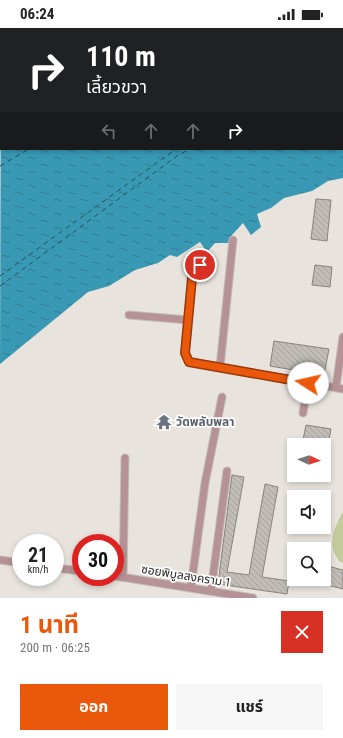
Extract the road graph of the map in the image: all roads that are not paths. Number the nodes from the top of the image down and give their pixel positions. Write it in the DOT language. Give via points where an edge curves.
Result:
graph roads {
  1 [pos="233,240"];
  2 [pos="200,265"];
  3 [pos="129,315"];
  4 [pos="188,320"];
  5 [pos="343,337"];
  6 [pos="220,367"];
  7 [pos="308,383"];
  8 [pos="340,388"];
  9 [pos="222,397"];
  10 [pos="303,412"];
  11 [pos="125,458"];
  12 [pos="227,471"];
  13 [pos="124,534"];
  14 [pos="0,560"];
  15 [pos="12,562"];
  16 [pos="124,578"];
  17 [pos="191,588"];
  18 [pos="211,591"];
  19 [pos="253,598"];
  1 -- 6 [label="street"];
  2 -- 4 [label="street" via="193,271"];
  3 -- 4 [label="street"];
  4 -- 6 [label="street" via="185,353 189,362"];
  5 -- 8 [label="street"];
  6 -- 7 [label="street"];
  7 -- 8 [label="street"];
  7 -- 10 [label="street"];
  9 -- 17 [label="street" via="205,483"];
  11 -- 13 [label="street"];
  12 -- 18 [label="street"];
  14 -- 15 [label="street"];
  16 -- 17 [label="street, ซอยพิบูลสงคราม 1"];
  17 -- 18 [label="street, ซอยพิบูลสงคราม 1"];
  18 -- 19 [label="street, ซอยพิบูลสงคราม 1"];
}
